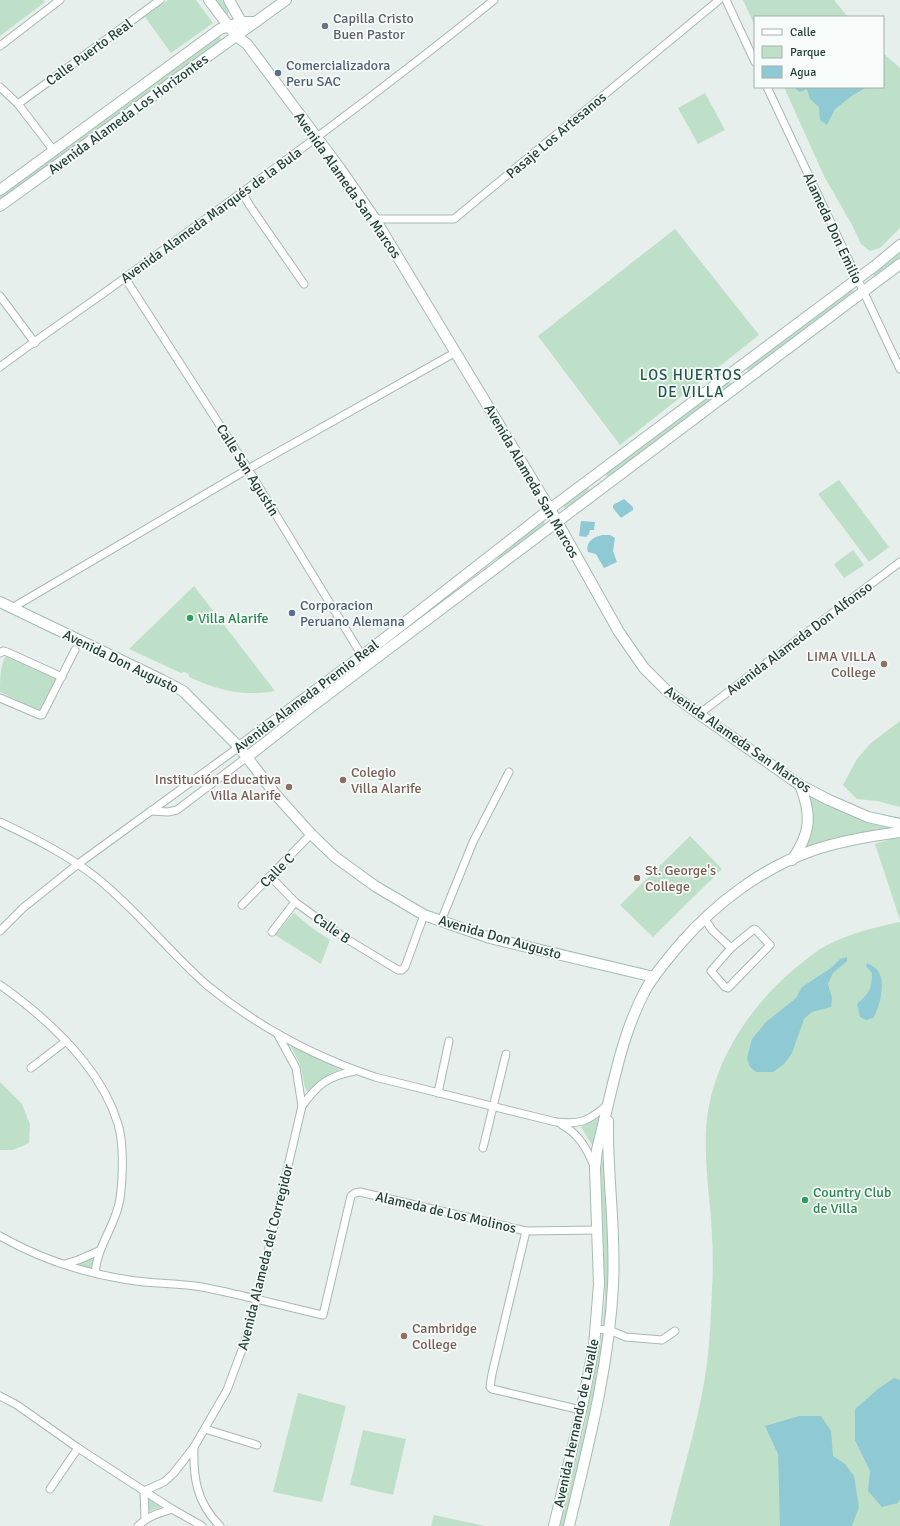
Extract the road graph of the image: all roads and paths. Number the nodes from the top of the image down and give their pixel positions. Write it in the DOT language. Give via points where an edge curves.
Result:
graph roads {
  1 [pos="60,0"];
  2 [pos="160,0"];
  3 [pos="209,0"];
  4 [pos="229,0"];
  5 [pos="286,0"];
  6 [pos="494,0"];
  7 [pos="719,0"];
  8 [pos="726,0"];
  9 [pos="52,2"];
  10 [pos="228,26"];
  11 [pos="243,26"];
  12 [pos="236,36"];
  13 [pos="247,44"];
  14 [pos="0,46"];
  15 [pos="754,60"];
  16 [pos="0,87"];
  17 [pos="767,88"];
  18 [pos="18,104"];
  19 [pos="317,137"];
  20 [pos="54,150"];
  21 [pos="2,186"];
  22 [pos="242,192"];
  23 [pos="0,206"];
  24 [pos="375,219"];
  25 [pos="900,245"];
  26 [pos="900,264"];
  27 [pos="125,278"];
  28 [pos="857,280"];
  29 [pos="304,284"];
  30 [pos="863,291"];
  31 [pos="0,296"];
  32 [pos="34,343"];
  33 [pos="456,352"];
  34 [pos="1,364"];
  35 [pos="900,369"];
  36 [pos="248,469"];
  37 [pos="550,509"];
  38 [pos="557,522"];
  39 [pos="485,560"];
  40 [pos="900,562"];
  41 [pos="493,570"];
  42 [pos="455,583"];
  43 [pos="462,593"];
  44 [pos="0,602"];
  45 [pos="12,608"];
  46 [pos="75,650"];
  47 [pos="0,653"];
  48 [pos="361,656"];
  49 [pos="368,665"];
  50 [pos="62,677"];
  51 [pos="311,693"];
  52 [pos="0,698"];
  53 [pos="318,702"];
  54 [pos="699,714"];
  55 [pos="239,747"];
  56 [pos="247,757"];
  57 [pos="509,772"];
  58 [pos="800,785"];
  59 [pos="150,811"];
  60 [pos="0,822"];
  61 [pos="900,824"];
  62 [pos="900,832"];
  63 [pos="311,834"];
  64 [pos="792,860"];
  65 [pos="78,864"];
  66 [pos="270,876"];
  67 [pos="296,902"];
  68 [pos="242,905"];
  69 [pos="424,915"];
  70 [pos="704,919"];
  71 [pos="441,921"];
  72 [pos="0,931"];
  73 [pos="272,932"];
  74 [pos="731,948"];
  75 [pos="654,977"];
  76 [pos="0,985"];
  77 [pos="278,1034"];
  78 [pos="66,1041"];
  79 [pos="449,1041"];
  80 [pos="506,1054"];
  81 [pos="31,1068"];
  82 [pos="355,1071"];
  83 [pos="438,1093"];
  84 [pos="608,1105"];
  85 [pos="302,1106"];
  86 [pos="493,1106"];
  87 [pos="556,1122"];
  88 [pos="483,1148"];
  89 [pos="595,1168"];
  90 [pos="597,1230"];
  91 [pos="526,1231"];
  92 [pos="0,1236"];
  93 [pos="99,1251"];
  94 [pos="62,1264"];
  95 [pos="95,1273"];
  96 [pos="257,1299"];
  97 [pos="595,1329"];
  98 [pos="609,1330"];
  99 [pos="675,1331"];
  100 [pos="0,1396"];
  101 [pos="581,1410"];
  102 [pos="205,1429"];
  103 [pos="257,1445"];
  104 [pos="194,1447"];
  105 [pos="78,1448"];
  106 [pos="50,1489"];
  107 [pos="144,1491"];
  108 [pos="172,1509"];
  109 [pos="145,1519"];
  110 [pos="138,1526"];
  111 [pos="202,1526"];
  112 [pos="220,1526"];
  113 [pos="554,1526"];
  114 [pos="569,1526"];
  1 -- 9 [label="street"];
  2 -- 18 [label="street, Calle Puerto Real"];
  3 -- 10 [label="street, Avenida Alameda San Marcos"];
  4 -- 11 [label="street, Avenida Alameda San Marcos"];
  5 -- 11 [label="street, Avenida Alameda Los Horizontes" via="256,22"];
  6 -- 19 [label="street, Avenida Alameda Marqués de la Bula"];
  7 -- 24 [label="street, Pasaje Los Artesanos" via="454,219"];
  8 -- 15 [label="street"];
  9 -- 14 [label="street"];
  10 -- 11 [label="street, Avenida Alameda Los Horizontes"];
  10 -- 12 [label="street, Avenida Alameda San Marcos"];
  10 -- 20 [label="street, Avenida Alameda Los Horizontes" via="220,29"];
  11 -- 12 [label="street, Avenida Alameda Los Horizontes"];
  11 -- 13 [label="street, Avenida Alameda San Marcos"];
  12 -- 13 [label="street, Avenida Alameda San Marcos"];
  12 -- 23 [label="street, Avenida Alameda Los Horizontes"];
  13 -- 19 [label="street, Avenida Alameda San Marcos"];
  16 -- 18 [label="street"];
  17 -- 28 [label="street, Alameda Don Emilio"];
  18 -- 20 [label="street"];
  19 -- 22 [label="street, Avenida Alameda Marqués de la Bula"];
  19 -- 24 [label="street, Avenida Alameda San Marcos"];
  20 -- 21 [label="street, Avenida Alameda Los Horizontes"];
  22 -- 27 [label="street, Avenida Alameda Marqués de la Bula"];
  22 -- 29 [label="street"];
  24 -- 33 [label="street, Avenida Alameda San Marcos"];
  25 -- 28 [label="street, Avenida Alameda Premio Real"];
  26 -- 30 [label="street, Avenida Alameda Premio Real"];
  27 -- 32 [label="street, Avenida Alameda Marqués de la Bula"];
  27 -- 36 [label="street, Calle San Agustín"];
  28 -- 30 [label="street, Alameda Don Emilio"];
  28 -- 37 [label="street, Avenida Alameda Premio Real"];
  30 -- 35 [label="street, Alameda Don Emilio"];
  30 -- 38 [label="street, Avenida Alameda Premio Real"];
  31 -- 32 [label="street"];
  32 -- 34 [label="street, Avenida Alameda Marqués de la Bula"];
  33 -- 36 [label="street"];
  33 -- 37 [label="street, Avenida Alameda San Marcos"];
  36 -- 45 [label="street"];
  36 -- 48 [label="street, Calle San Agustín"];
  37 -- 38 [label="street, Avenida Alameda San Marcos"];
  37 -- 39 [label="street, Avenida Alameda Premio Real"];
  38 -- 41 [label="street, Avenida Alameda Premio Real"];
  38 -- 54 [label="street, Avenida Alameda San Marcos" via="619,632 644,668 666,690"];
  39 -- 41 [label="street"];
  39 -- 42 [label="street, Avenida Alameda Premio Real"];
  40 -- 54 [label="street, Avenida Alameda Don Alfonso"];
  41 -- 43 [label="street, Avenida Alameda Premio Real"];
  42 -- 43 [label="street"];
  42 -- 48 [label="street, Avenida Alameda Premio Real"];
  43 -- 49 [label="street, Avenida Alameda Premio Real"];
  44 -- 45 [label="street, Avenida Don Augusto"];
  45 -- 55 [label="street, Avenida Don Augusto" via="183,691"];
  46 -- 50 [label="street"];
  47 -- 50 [label="street" via="7,652"];
  48 -- 49 [label="street, Calle San Agustín"];
  48 -- 51 [label="street, Avenida Alameda Premio Real"];
  49 -- 53 [label="street, Avenida Alameda Premio Real"];
  50 -- 52 [label="street" via="42,715"];
  51 -- 53 [label="street"];
  51 -- 55 [label="street, Avenida Alameda Premio Real"];
  53 -- 56 [label="street, Avenida Alameda Premio Real"];
  54 -- 58 [label="street, Avenida Alameda San Marcos"];
  55 -- 56 [label="street, Avenida Don Augusto"];
  55 -- 59 [label="street, Avenida Alameda Premio Real"];
  56 -- 59 [label="street, Avenida Alameda Premio Real" via="177,810"];
  56 -- 63 [label="street, Avenida Don Augusto" via="276,796"];
  57 -- 71 [label="street" via="473,842"];
  58 -- 61 [label="street, Avenida Alameda San Marcos" via="868,817"];
  58 -- 64 [label="street" via="808,809 808,821 803,842"];
  59 -- 65 [label="street, Avenida Alameda Premio Real"];
  60 -- 65 [label="street"];
  62 -- 64 [label="street, Avenida Hernando de Lavalle" via="842,842 810,851"];
  63 -- 66 [label="street, Calle C"];
  63 -- 69 [label="street, Avenida Don Augusto" via="335,857 369,882"];
  64 -- 70 [label="street, Avenida Hernando de Lavalle" via="757,877"];
  65 -- 72 [label="street, Avenida Alameda Premio Real" via="23,908"];
  65 -- 77 [label="street" via="116,895 184,965 210,987"];
  66 -- 67 [label="street, Calle B"];
  66 -- 68 [label="street, Calle C"];
  67 -- 69 [label="street, Calle B" via="345,938 398,970 405,967"];
  67 -- 73 [label="street"];
  69 -- 71 [label="street, Avenida Don Augusto"];
  70 -- 74 [label="street"];
  70 -- 75 [label="street, Avenida Hernando de Lavalle"];
  71 -- 75 [label="street, Avenida Don Augusto" via="490,938"];
  74 -- 74 [label="street" via="754,929 770,945 728,988 711,971"];
  75 -- 84 [label="street, Avenida Hernando de Lavalle" via="622,1044"];
  76 -- 78 [label="street"];
  77 -- 82 [label="street"];
  77 -- 85 [label="street, Avenida Alameda del Corregidor" via="296,1068"];
  78 -- 81 [label="street"];
  78 -- 93 [label="street" via="89,1067 118,1124 123,1156 120,1198 118,1209"];
  79 -- 83 [label="street"];
  80 -- 86 [label="street"];
  82 -- 83 [label="street"];
  82 -- 85 [label="street, Avenida Alameda del Corregidor" via="326,1080 313,1091"];
  83 -- 86 [label="street"];
  84 -- 87 [label="street" via="583,1122"];
  84 -- 89 [label="street, Avenida Hernando de Lavalle"];
  84 -- 98 [label="street, Avenida Hernando de Lavalle" via="607,1141 613,1229 613,1284"];
  85 -- 96 [label="street, Avenida Alameda del Corregidor"];
  86 -- 87 [label="street"];
  86 -- 88 [label="street"];
  87 -- 89 [label="street" via="569,1129 580,1140 589,1152"];
  89 -- 90 [label="street, Avenida Hernando de Lavalle"];
  90 -- 91 [label="street, Alameda de Los Molinos"];
  90 -- 97 [label="street, Avenida Hernando de Lavalle" via="598,1284"];
  91 -- 96 [label="street, Alameda de Los Molinos" via="360,1192 355,1193 351,1196 323,1315"];
  91 -- 101 [label="street" via="490,1387"];
  92 -- 94 [label="street" via="34,1254"];
  93 -- 94 [label="street"];
  93 -- 95 [label="street"];
  94 -- 95 [label="street"];
  95 -- 96 [label="street" via="129,1280 200,1287"];
  96 -- 102 [label="street, Avenida Alameda del Corregidor" via="227,1390"];
  97 -- 98 [label="street"];
  97 -- 101 [label="street, Avenida Hernando de Lavalle"];
  98 -- 99 [label="street" via="626,1336 662,1340"];
  98 -- 114 [label="street, Avenida Hernando de Lavalle" via="600,1398"];
  100 -- 105 [label="street"];
  101 -- 113 [label="street, Avenida Hernando de Lavalle"];
  102 -- 103 [label="street"];
  102 -- 104 [label="street, Avenida Alameda del Corregidor"];
  104 -- 107 [label="street, Avenida Alameda del Corregidor" via="164,1482"];
  104 -- 112 [label="street" via="195,1480 199,1496"];
  105 -- 106 [label="street"];
  105 -- 107 [label="street"];
  107 -- 108 [label="street"];
  107 -- 109 [label="street"];
  108 -- 109 [label="street"];
  108 -- 111 [label="street"];
  109 -- 110 [label="street"];
}
